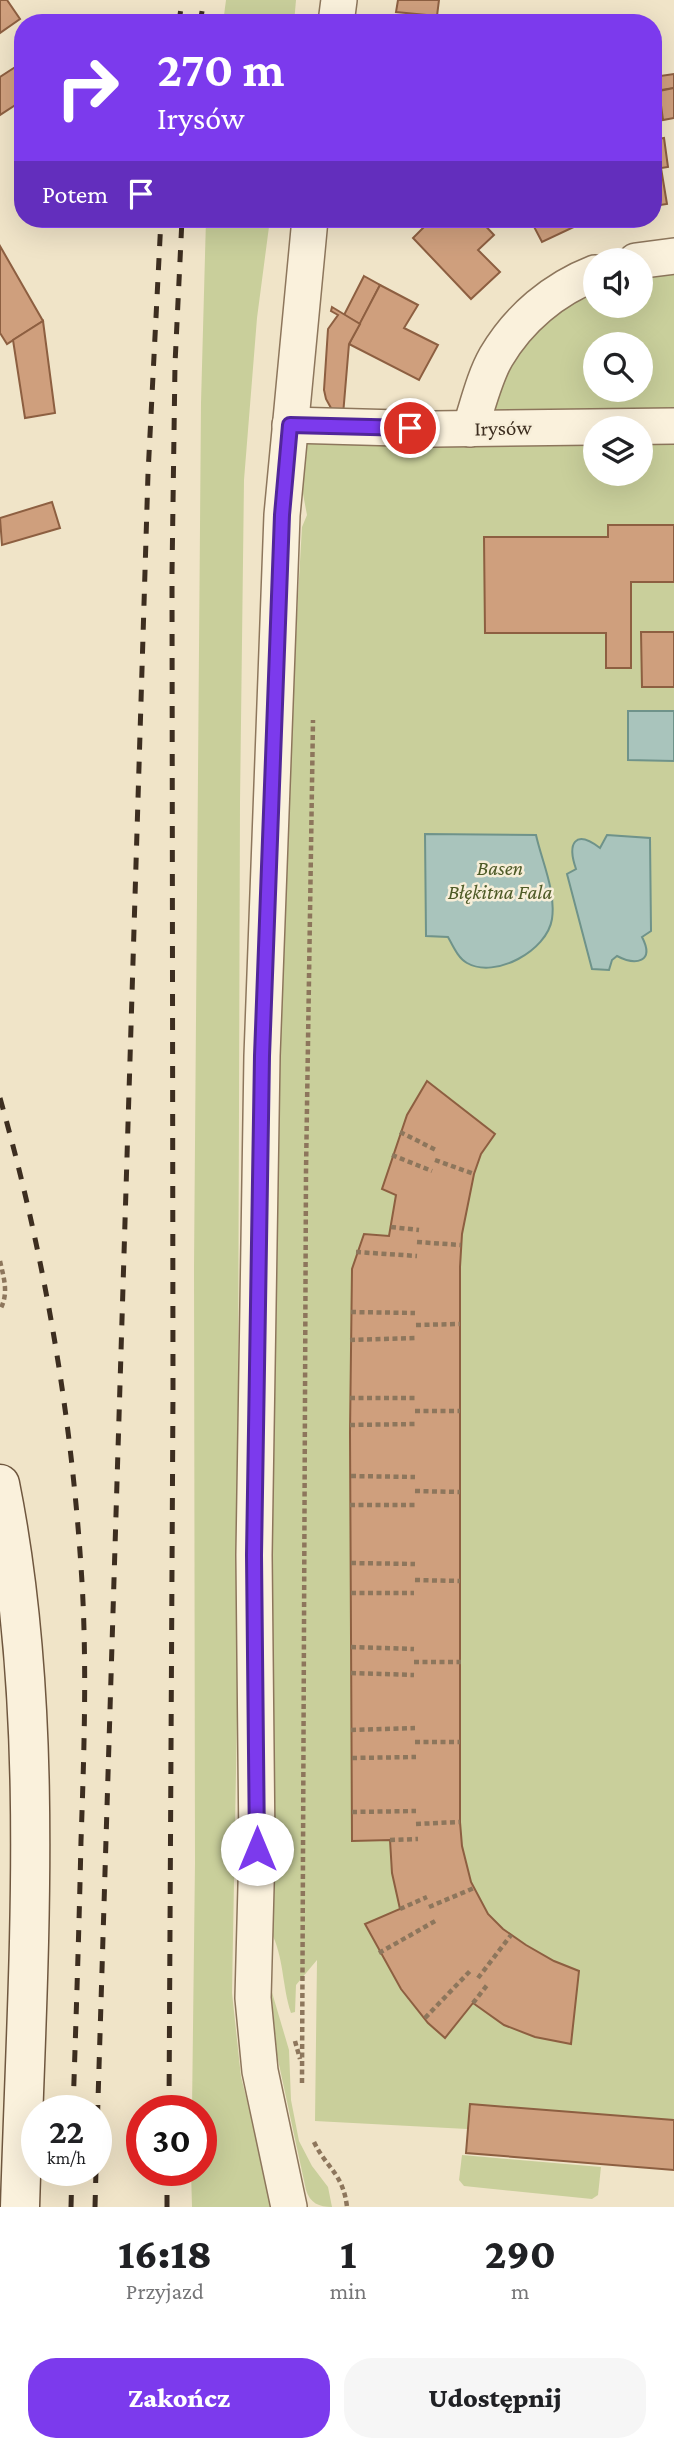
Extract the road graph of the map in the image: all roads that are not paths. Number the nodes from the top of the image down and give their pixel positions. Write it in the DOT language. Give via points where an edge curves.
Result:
graph roads {
  1 [pos="309,228"];
  2 [pos="674,256"];
  3 [pos="653,259"];
  4 [pos="583,278"];
  5 [pos="290,425"];
  6 [pos="674,426"];
  7 [pos="470,429"];
  8 [pos="0,1484"];
  9 [pos="20,2207"];
  10 [pos="289,2207"];
  1 -- 5 [label="street"];
  2 -- 3 [label="street"];
  4 -- 7 [label="street" via="544,301 509,338 487,378"];
  5 -- 7 [label="street, Irysów"];
  5 -- 10 [label="street" via="282,515 262,1056 253,1998 260,2071"];
  6 -- 7 [label="street, Irysów"];
  8 -- 9 [label="main road" via="14,1575 27,1728"];
}
